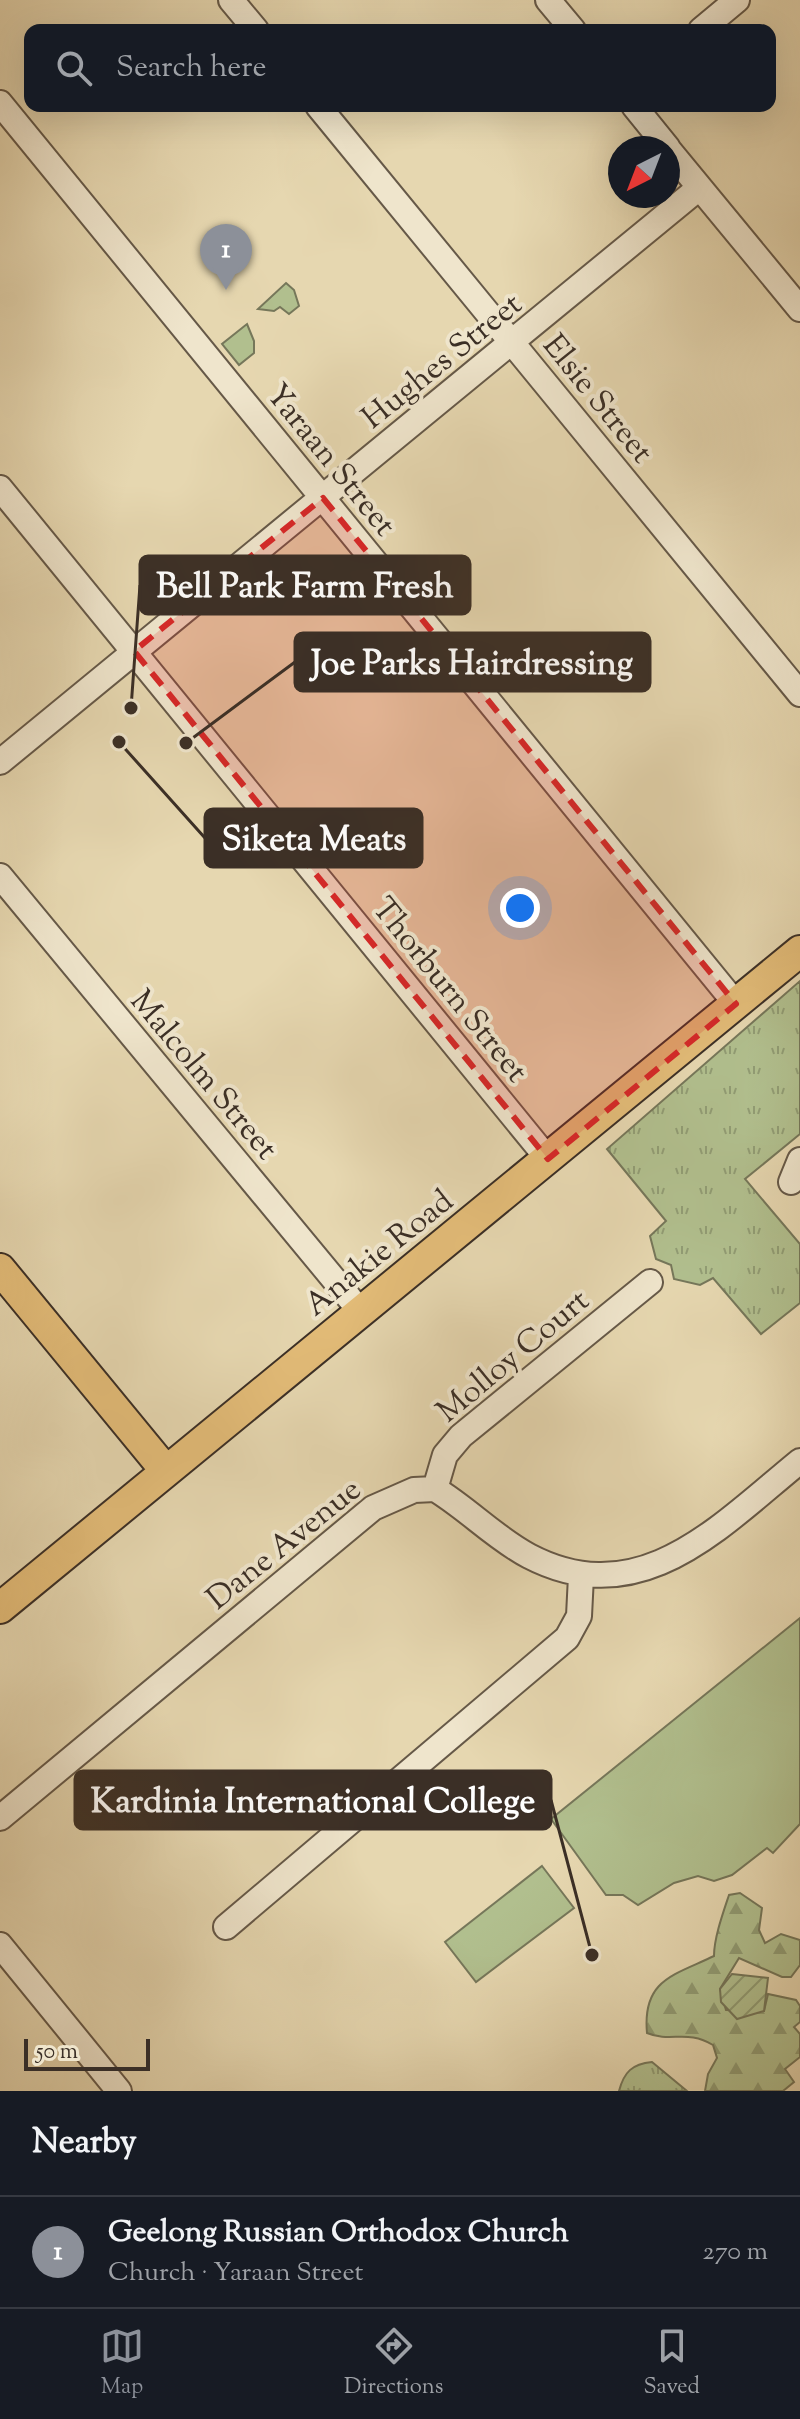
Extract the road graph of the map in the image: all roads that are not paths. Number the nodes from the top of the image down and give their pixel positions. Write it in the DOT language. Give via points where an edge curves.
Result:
graph roads {
  1 [pos="231,0"];
  2 [pos="548,0"];
  3 [pos="737,0"];
  4 [pos="251,24"];
  5 [pos="568,24"];
  6 [pos="708,24"];
  7 [pos="0,103"];
  8 [pos="323,112"];
  9 [pos="639,112"];
  10 [pos="658,136"];
  11 [pos="680,163"];
  12 [pos="699,188"];
  13 [pos="795,293"];
  14 [pos="512,343"];
  15 [pos="0,488"];
  16 [pos="323,498"];
  17 [pos="134,651"];
  18 [pos="800,694"];
  19 [pos="0,762"];
  20 [pos="0,876"];
  21 [pos="800,951"];
  22 [pos="736,1004"];
  23 [pos="548,1159"];
  24 [pos="0,1269"];
  25 [pos="650,1282"];
  26 [pos="361,1312"];
  27 [pos="800,1461"];
  28 [pos="166,1471"];
  29 [pos="435,1489"];
  30 [pos="581,1576"];
  31 [pos="0,1608"];
  32 [pos="0,1818"];
  33 [pos="226,1927"];
  34 [pos="0,1945"];
  35 [pos="119,2091"];
  1 -- 4 [label="street"];
  2 -- 5 [label="street"];
  3 -- 6 [label="street"];
  7 -- 16 [label="street, Yaraan Street"];
  8 -- 14 [label="street, Elsie Street"];
  9 -- 10 [label="street"];
  11 -- 12 [label="street"];
  12 -- 13 [label="street"];
  12 -- 14 [label="street, Hughes Street"];
  14 -- 16 [label="street, Hughes Street"];
  14 -- 18 [label="street, Elsie Street"];
  15 -- 17 [label="street, Thorburn Street"];
  16 -- 17 [label="street, Hughes Street"];
  16 -- 22 [label="street, Yaraan Street"];
  17 -- 19 [label="street, Hughes Street"];
  17 -- 23 [label="street, Thorburn Street"];
  20 -- 26 [label="street, Malcolm Street"];
  21 -- 22 [label="main road, Anakie Road"];
  22 -- 23 [label="main road, Anakie Road"];
  23 -- 26 [label="main road, Anakie Road"];
  24 -- 28 [label="main road"];
  25 -- 29 [label="street, Molloy Court" via="461,1436 445,1455"];
  26 -- 28 [label="main road, Anakie Road"];
  27 -- 30 [label="street" via="679,1555 620,1576"];
  28 -- 31 [label="main road, Anakie Road"];
  29 -- 30 [label="street" via="525,1554"];
  29 -- 32 [label="street, Dane Avenue" via="414,1490 373,1508"];
  30 -- 33 [label="street" via="579,1616 567,1638"];
  34 -- 35 [label="street"];
}
